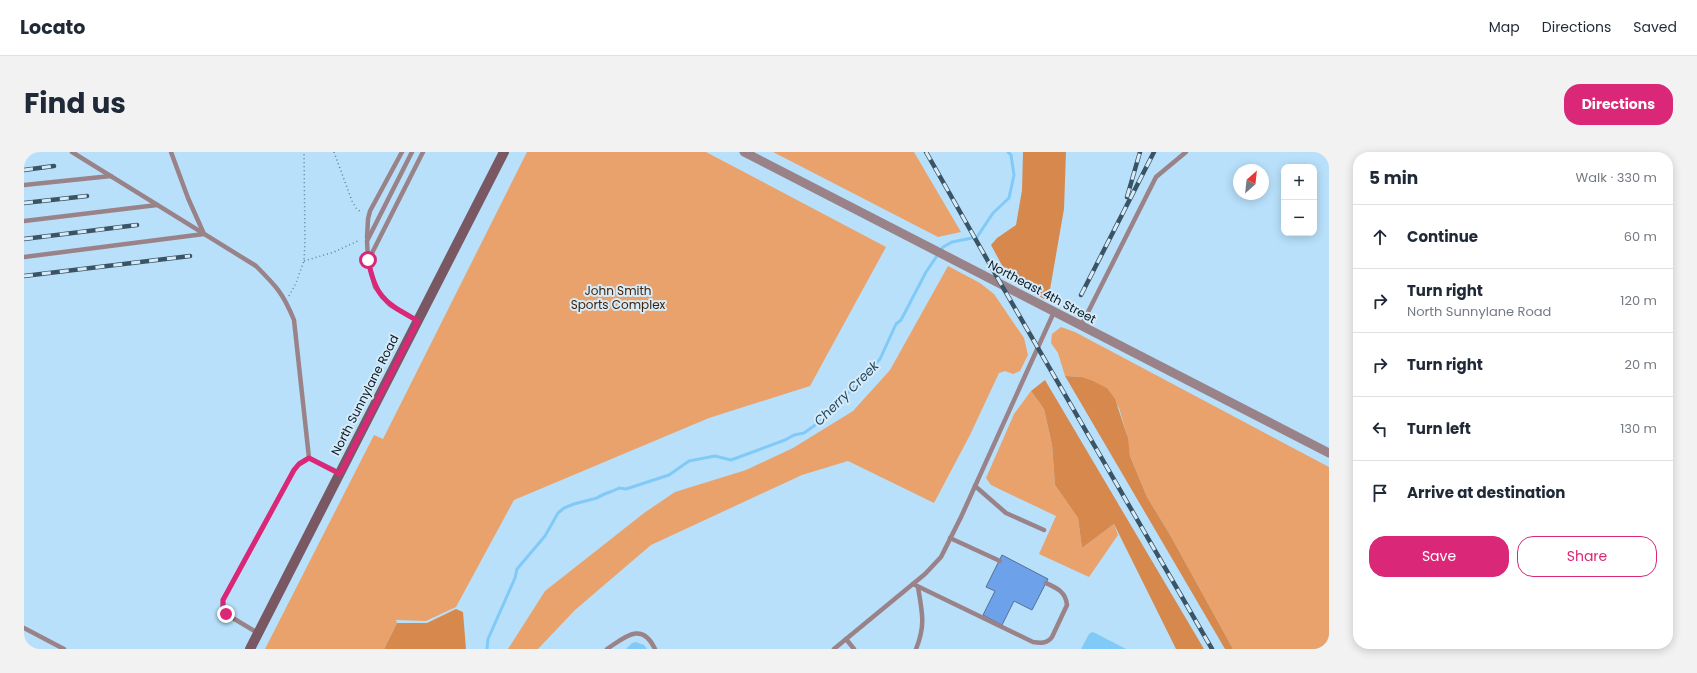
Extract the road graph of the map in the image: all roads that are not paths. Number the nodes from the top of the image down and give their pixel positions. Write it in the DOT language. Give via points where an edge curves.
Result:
graph roads {
  1 [pos="72,152"];
  2 [pos="172,152"];
  3 [pos="402,152"];
  4 [pos="412,152"];
  5 [pos="423,152"];
  6 [pos="504,152"];
  7 [pos="744,152"];
  8 [pos="1186,152"];
  9 [pos="112,176"];
  10 [pos="24,185"];
  11 [pos="157,205"];
  12 [pos="24,220"];
  13 [pos="204,234"];
  14 [pos="367,238"];
  15 [pos="24,257"];
  16 [pos="368,260"];
  17 [pos="1054,312"];
  18 [pos="418,321"];
  19 [pos="1081,326"];
  20 [pos="1329,453"];
  21 [pos="309,458"];
  22 [pos="340,474"];
  23 [pos="975,486"];
  24 [pos="1044,530"];
  25 [pos="950,538"];
  26 [pos="1000,561"];
  27 [pos="1046,583"];
  28 [pos="916,585"];
  29 [pos="24,628"];
  30 [pos="258,633"];
  31 [pos="846,639"];
  32 [pos="64,649"];
  33 [pos="250,649"];
  34 [pos="607,649"];
  35 [pos="655,649"];
  36 [pos="834,649"];
  37 [pos="854,649"];
  38 [pos="916,649"];
  1 -- 9 [label="lane"];
  2 -- 13 [label="lane"];
  3 -- 14 [label="lane" via="369,216"];
  4 -- 14 [label="lane"];
  5 -- 16 [label="lane"];
  6 -- 18 [label="street, North Sunnylane Road"];
  7 -- 17 [label="street, Northeast 4th Street"];
  8 -- 19 [label="lane" via="1156,177"];
  9 -- 10 [label="lane"];
  9 -- 11 [label="lane"];
  11 -- 12 [label="lane"];
  11 -- 13 [label="lane"];
  13 -- 15 [label="lane"];
  13 -- 21 [label="lane" via="256,266 277,286 286,301 294,320"];
  14 -- 16 [label="lane"];
  16 -- 18 [label="lane" via="374,282 382,297 390,305"];
  17 -- 19 [label="street, Northeast 4th Street"];
  17 -- 23 [label="lane"];
  18 -- 22 [label="street, North Sunnylane Road"];
  19 -- 20 [label="street, Northeast 4th Street"];
  21 -- 22 [label="lane"];
  21 -- 30 [label="lane" via="294,470 223,600 226,614"];
  22 -- 30 [label="street, North Sunnylane Road"];
  23 -- 24 [label="lane" via="1006,513"];
  23 -- 25 [label="lane"];
  25 -- 26 [label="lane"];
  25 -- 28 [label="lane" via="941,557"];
  27 -- 28 [label="lane" via="1063,592 1067,606 1052,637 1049,641 1040,643 1033,642"];
  28 -- 31 [label="lane"];
  28 -- 38 [label="lane" via="923,627"];
  29 -- 32 [label="lane"];
  30 -- 33 [label="street, North Sunnylane Road"];
  31 -- 36 [label="lane"];
  31 -- 37 [label="lane"];
  34 -- 35 [label="lane" via="629,634 640,633 647,637"];
}
